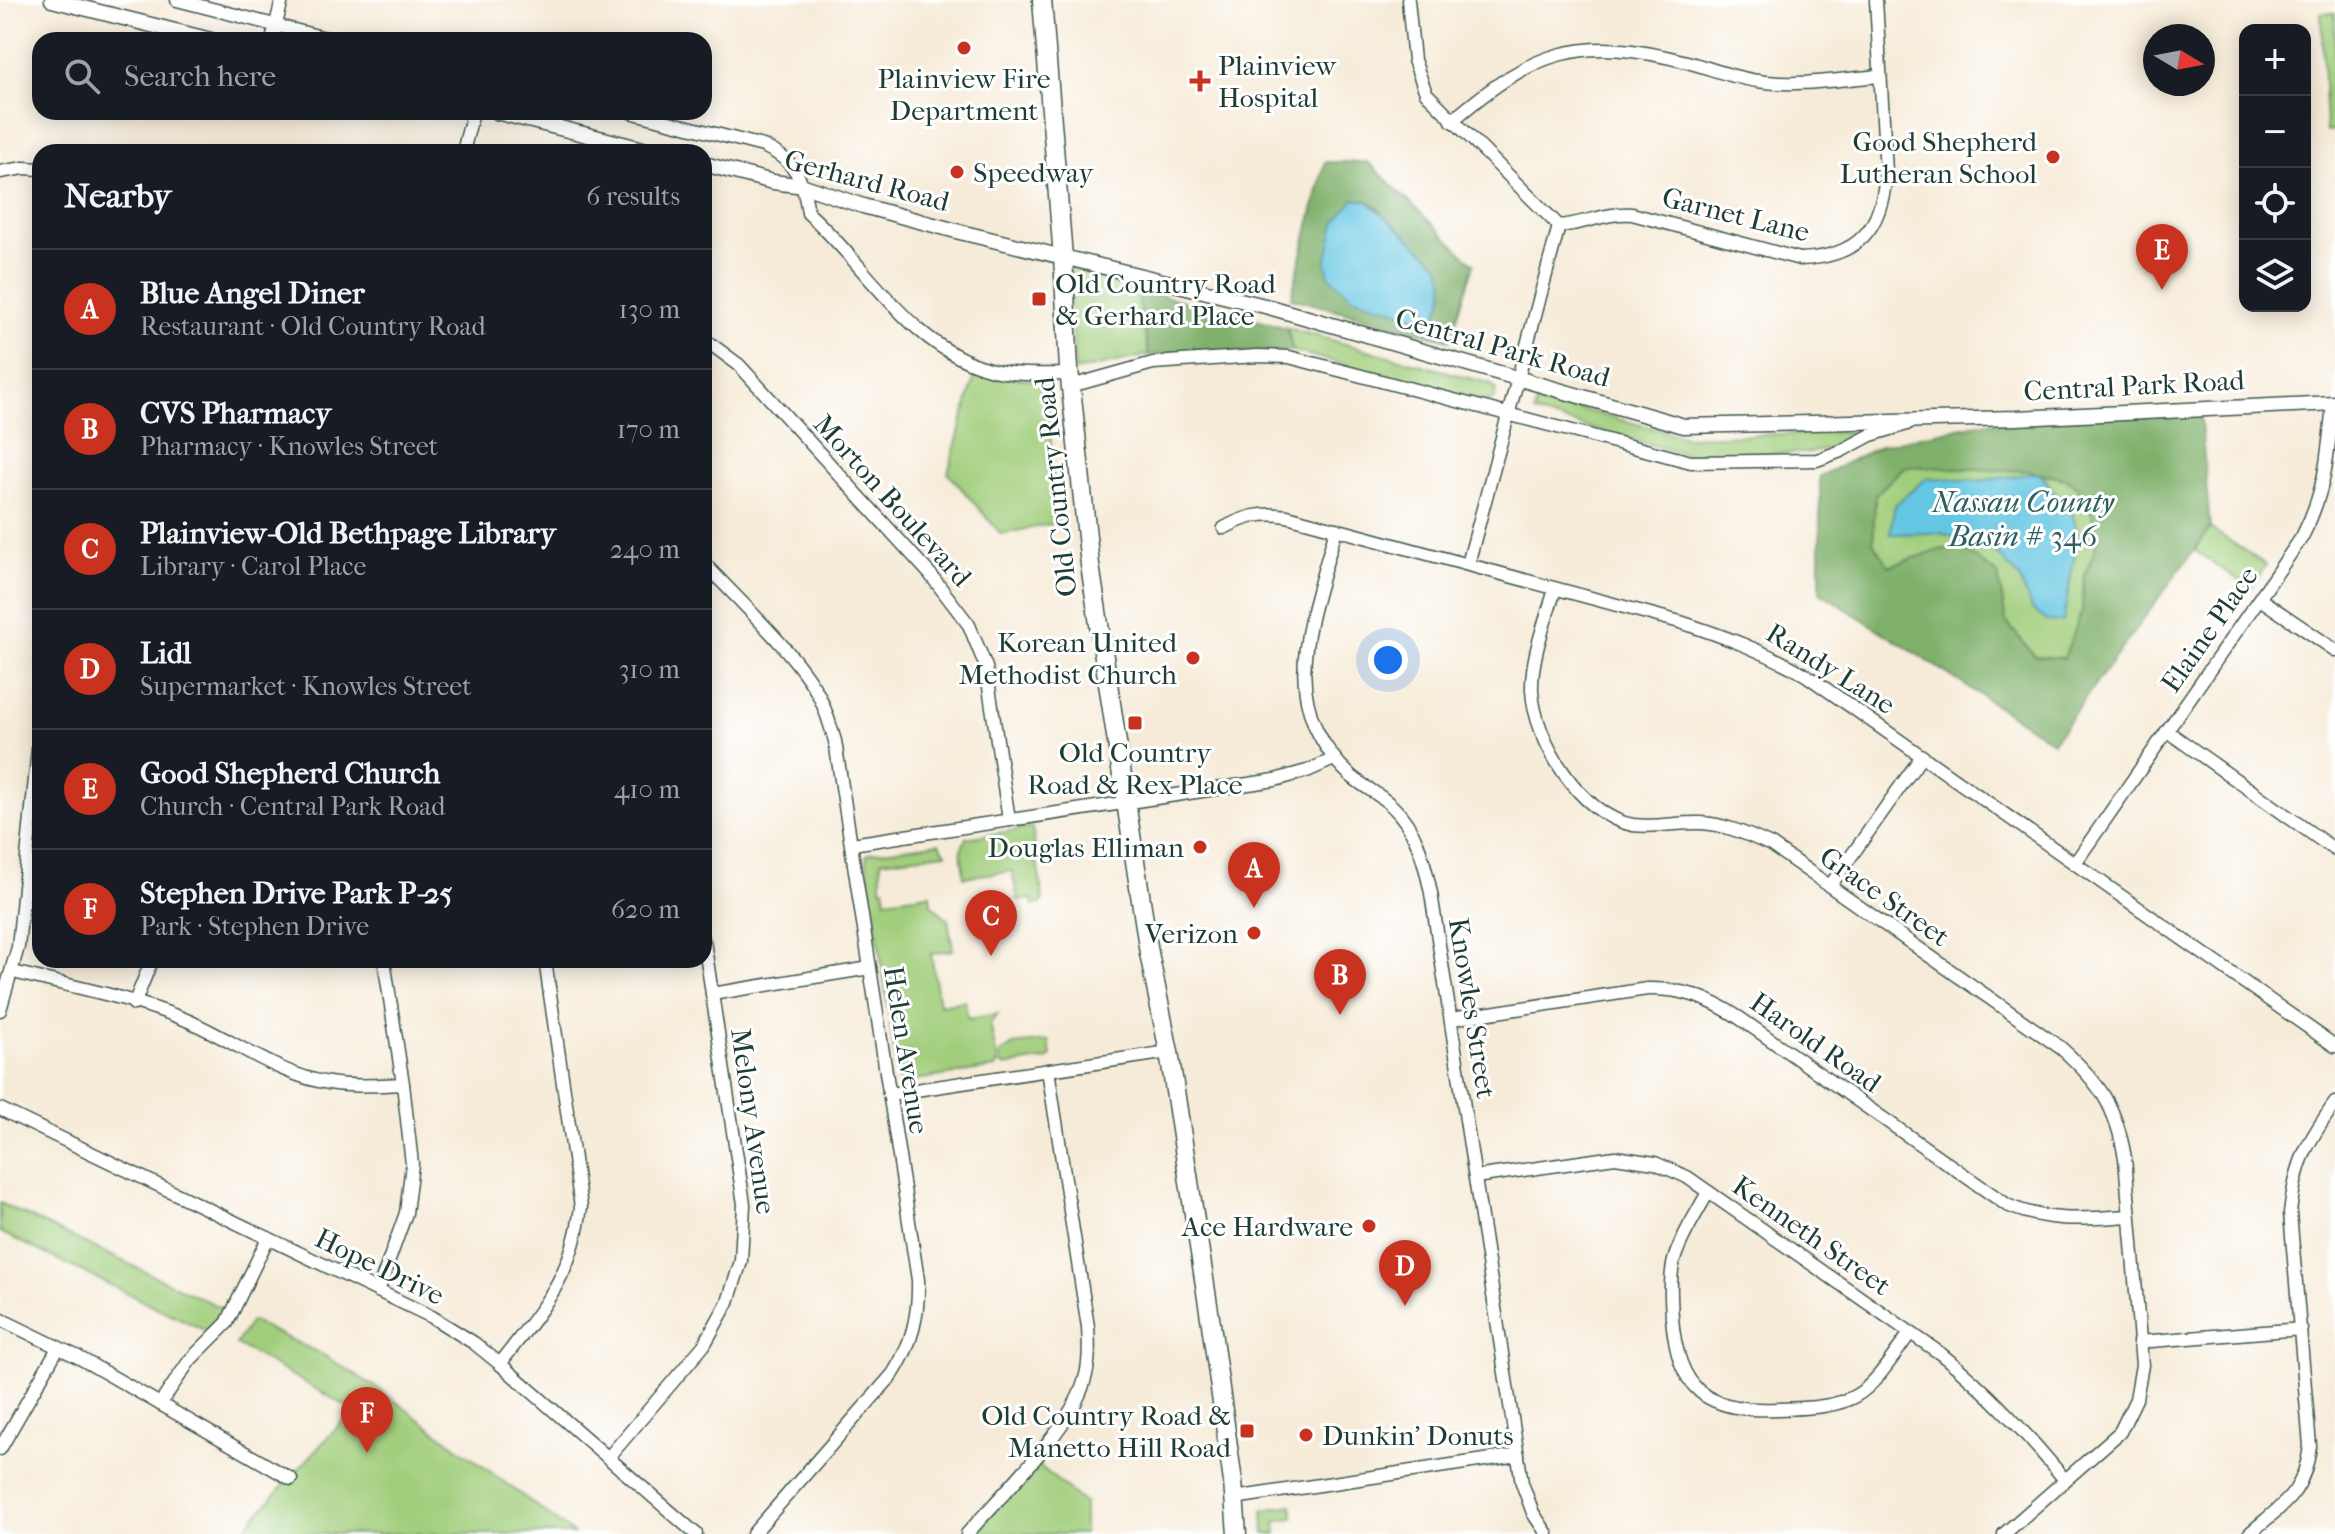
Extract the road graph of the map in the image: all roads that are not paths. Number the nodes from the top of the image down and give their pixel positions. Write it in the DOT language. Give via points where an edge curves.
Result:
graph roads {
  1 [pos="52,0"];
  2 [pos="177,0"];
  3 [pos="282,0"];
  4 [pos="1042,0"];
  5 [pos="1408,0"];
  6 [pos="1876,0"];
  7 [pos="276,26"];
  8 [pos="179,32"];
  9 [pos="274,32"];
  10 [pos="300,32"];
  11 [pos="1880,76"];
  12 [pos="471,120"];
  13 [pos="528,120"];
  14 [pos="661,120"];
  15 [pos="1452,121"];
  16 [pos="465,144"];
  17 [pos="623,144"];
  18 [pos="712,166"];
  19 [pos="32,168"];
  20 [pos="0,172"];
  21 [pos="804,186"];
  22 [pos="1559,226"];
  23 [pos="1063,257"];
  24 [pos="712,343"];
  25 [pos="1070,380"];
  26 [pos="1518,381"];
  27 [pos="2334,403"];
  28 [pos="1509,414"];
  29 [pos="1936,419"];
  30 [pos="1224,528"];
  31 [pos="1336,529"];
  32 [pos="1468,564"];
  33 [pos="712,572"];
  34 [pos="1555,589"];
  35 [pos="2260,599"];
  36 [pos="2335,650"];
  37 [pos="2167,731"];
  38 [pos="1922,756"];
  39 [pos="1334,759"];
  40 [pos="1126,802"];
  41 [pos="32,809"];
  42 [pos="1009,820"];
  43 [pos="852,844"];
  44 [pos="2335,850"];
  45 [pos="2075,863"];
  46 [pos="1830,886"];
  47 [pos="149,968"];
  48 [pos="385,968"];
  49 [pos="546,968"];
  50 [pos="708,968"];
  51 [pos="870,968"];
  52 [pos="13,972"];
  53 [pos="712,994"];
  54 [pos="134,1004"];
  55 [pos="0,1010"];
  56 [pos="1451,1019"];
  57 [pos="2335,1046"];
  58 [pos="1169,1052"];
  59 [pos="1048,1070"];
  60 [pos="403,1084"];
  61 [pos="889,1094"];
  62 [pos="2335,1103"];
  63 [pos="0,1109"];
  64 [pos="1475,1177"];
  65 [pos="1708,1192"];
  66 [pos="2129,1216"];
  67 [pos="268,1238"];
  68 [pos="378,1291"];
  69 [pos="0,1319"];
  70 [pos="2301,1329"];
  71 [pos="1910,1333"];
  72 [pos="2139,1342"];
  73 [pos="58,1348"];
  74 [pos="500,1364"];
  75 [pos="160,1404"];
  76 [pos="0,1449"];
  77 [pos="1518,1455"];
  78 [pos="608,1458"];
  79 [pos="291,1479"];
  80 [pos="2065,1480"];
  81 [pos="1234,1498"];
  82 [pos="696,1534"];
  83 [pos="753,1534"];
  84 [pos="967,1534"];
  85 [pos="1237,1534"];
  86 [pos="1547,1534"];
  87 [pos="2004,1534"];
  88 [pos="2249,1534"];
  1 -- 8 [label="street"];
  2 -- 7 [label="street"];
  3 -- 7 [label="street"];
  4 -- 23 [label="main road, Old Country Road"];
  5 -- 15 [label="street" via="1419,78"];
  6 -- 11 [label="street, Garnet Lane"];
  7 -- 9 [label="street"];
  7 -- 10 [label="street"];
  11 -- 15 [label="street" via="1757,81 1624,48 1597,48 1534,62 1488,90"];
  11 -- 22 [label="street, Garnet Lane" via="1886,172 1881,209 1858,242 1842,251 1800,259 1632,214"];
  12 -- 16 [label="street"];
  13 -- 17 [label="street"];
  14 -- 21 [label="street, Central Park Road" via="783,155"];
  15 -- 22 [label="street"];
  18 -- 21 [label="street, Gerhard Road"];
  19 -- 20 [label="street"];
  21 -- 23 [label="street, Gerhard Road"];
  21 -- 25 [label="street, Central Park Road" via="808,213 932,341 990,370"];
  22 -- 26 [label="street"];
  23 -- 25 [label="main road, Old Country Road"];
  23 -- 26 [label="street, Central Park Road" via="1269,307"];
  24 -- 42 [label="street, Morton Boulevard" via="739,365 930,574 969,625 986,667"];
  25 -- 28 [label="street, Central Park Road" via="1153,363 1289,357"];
  25 -- 40 [label="main road, Old Country Road" via="1090,565"];
  26 -- 28 [label="street"];
  26 -- 29 [label="street, Central Park Road" via="1684,426"];
  27 -- 29 [label="street, Central Park Road"];
  27 -- 35 [label="street, Elaine Place" via="2315,511"];
  28 -- 29 [label="street, Central Park Road" via="1691,462 1817,460 1871,435"];
  28 -- 32 [label="street"];
  30 -- 31 [label="street, Randy Lane" via="1267,513"];
  31 -- 32 [label="street, Randy Lane"];
  31 -- 39 [label="street, Knowles Street" via="1303,669 1318,737"];
  32 -- 34 [label="street, Randy Lane"];
  33 -- 43 [label="street, Helen Avenue" via="816,691 835,741"];
  34 -- 38 [label="street, Randy Lane" via="1745,643 1806,675"];
  34 -- 46 [label="street, Grace Street" via="1532,693 1541,732 1580,794 1593,807 1632,824 1702,823 1742,832 1771,845"];
  35 -- 36 [label="street"];
  35 -- 37 [label="street, Elaine Place"];
  37 -- 44 [label="street"];
  37 -- 45 [label="street, Elaine Place"];
  38 -- 45 [label="street, Randy Lane"];
  38 -- 46 [label="street"];
  39 -- 40 [label="street" via="1275,780"];
  39 -- 56 [label="street, Knowles Street" via="1390,804 1416,840 1431,893"];
  40 -- 42 [label="street"];
  40 -- 58 [label="main road, Old Country Road"];
  41 -- 52 [label="street"];
  42 -- 43 [label="street"];
  43 -- 51 [label="street, Helen Avenue"];
  45 -- 57 [label="street, Randy Lane"];
  46 -- 66 [label="street, Grace Street" via="2061,1048 2089,1074 2120,1131"];
  47 -- 54 [label="street"];
  48 -- 60 [label="street"];
  49 -- 74 [label="street" via="581,1207 577,1240 563,1277"];
  50 -- 53 [label="street, Melony Avenue"];
  51 -- 53 [label="street"];
  51 -- 61 [label="street, Helen Avenue"];
  52 -- 54 [label="street"];
  52 -- 55 [label="street"];
  53 -- 78 [label="street, Melony Avenue" via="744,1204 741,1261 728,1302 704,1345"];
  54 -- 60 [label="street" via="183,1019 312,1079 349,1086"];
  56 -- 64 [label="street, Knowles Street"];
  56 -- 66 [label="street, Harold Road" via="1647,989 1693,993 1738,1017 2007,1205 2067,1220"];
  58 -- 59 [label="street"];
  58 -- 81 [label="main road, Old Country Road"];
  59 -- 61 [label="street"];
  59 -- 84 [label="street" via="1088,1327 1085,1381 1054,1435"];
  60 -- 68 [label="street" via="410,1188"];
  61 -- 83 [label="street, Helen Avenue" via="918,1280 914,1331 893,1374"];
  62 -- 70 [label="street" via="2307,1143 2294,1177 2290,1213"];
  63 -- 67 [label="street, Hope Drive"];
  64 -- 65 [label="street, Kenneth Street" via="1615,1157 1663,1166"];
  64 -- 77 [label="street, Knowles Street"];
  65 -- 71 [label="street, Kenneth Street"];
  65 -- 71 [label="street" via="1675,1256 1671,1276 1675,1350 1706,1397 1747,1410 1841,1403 1876,1381"];
  66 -- 72 [label="street, Grace Street"];
  67 -- 68 [label="street, Hope Drive"];
  67 -- 75 [label="street" via="227,1323 190,1360"];
  68 -- 74 [label="street, Hope Drive" via="432,1317"];
  69 -- 73 [label="street"];
  70 -- 72 [label="street"];
  70 -- 88 [label="street" via="2310,1446 2305,1474 2293,1495"];
  71 -- 80 [label="street, Kenneth Street" via="1980,1385"];
  72 -- 80 [label="street, Grace Street" via="2141,1378 2128,1418"];
  73 -- 75 [label="street"];
  73 -- 76 [label="street"];
  74 -- 78 [label="street, Hope Drive"];
  75 -- 79 [label="street"];
  77 -- 81 [label="street"];
  77 -- 86 [label="street, Knowles Street" via="1533,1513"];
  78 -- 82 [label="street, Hope Drive"];
  80 -- 87 [label="street, Grace Street"];
  81 -- 85 [label="main road, Old Country Road"];
}
